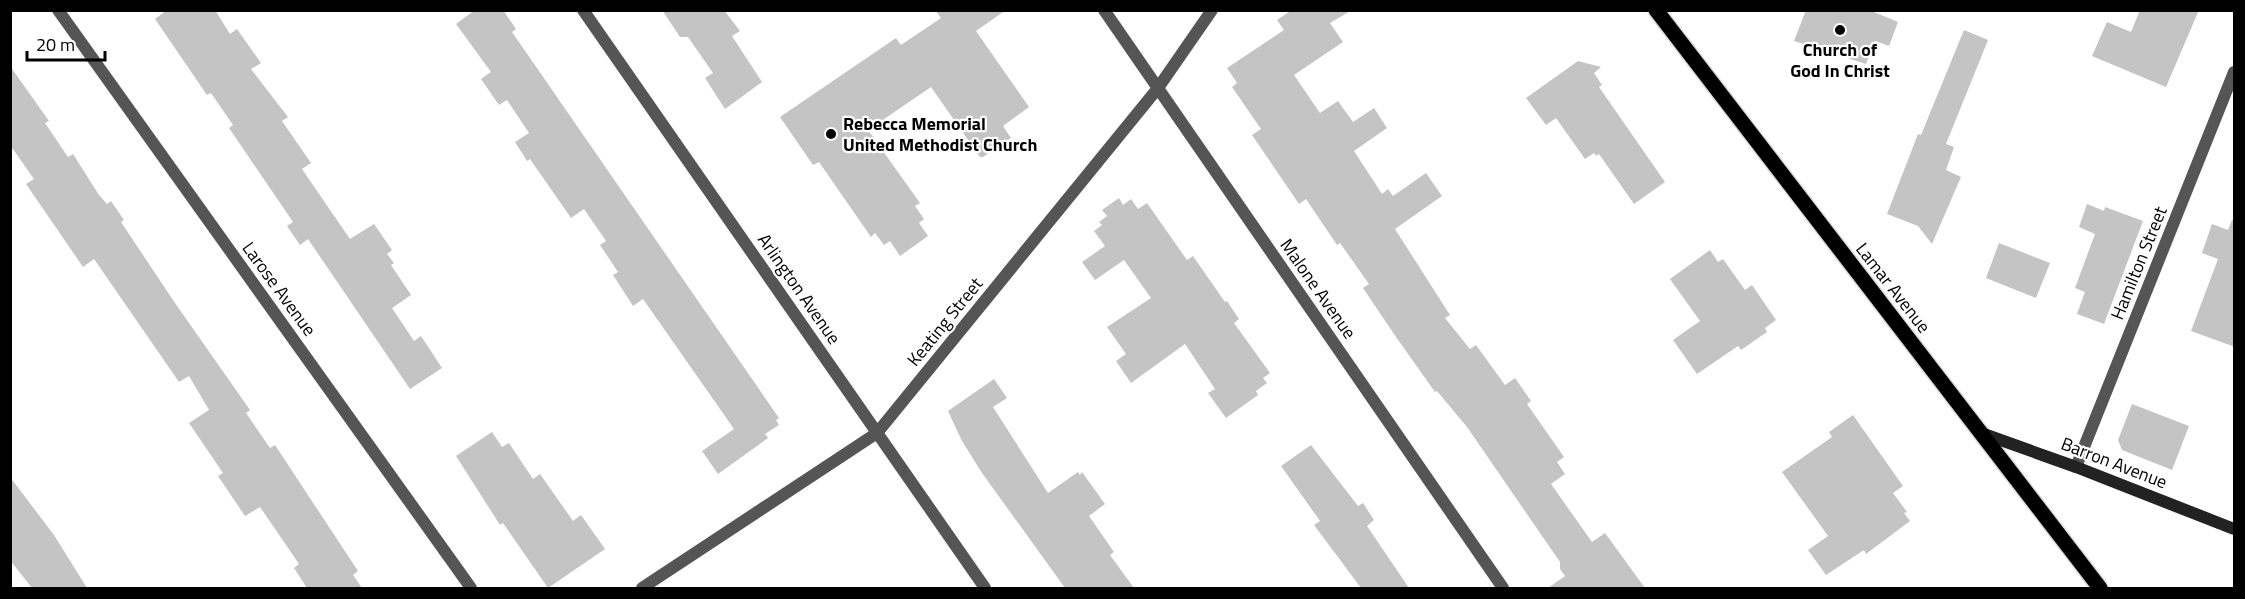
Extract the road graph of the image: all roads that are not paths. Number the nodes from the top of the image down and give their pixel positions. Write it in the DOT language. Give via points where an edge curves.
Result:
graph roads {
  1 [pos="58,10"];
  2 [pos="583,10"];
  3 [pos="1104,10"];
  4 [pos="1212,10"];
  5 [pos="1656,10"];
  6 [pos="2235,72"];
  7 [pos="1158,88"];
  8 [pos="1980,432"];
  9 [pos="877,433"];
  10 [pos="2076,467"];
  11 [pos="2235,529"];
  12 [pos="471,588"];
  13 [pos="642,588"];
  14 [pos="985,588"];
  15 [pos="1503,588"];
  16 [pos="2100,588"];
  1 -- 12 [label="street, Larose Avenue"];
  2 -- 9 [label="street, Arlington Avenue"];
  3 -- 7 [label="street, Malone Avenue"];
  4 -- 7 [label="street, Keating Street"];
  5 -- 8 [label="main road, Lamar Avenue"];
  6 -- 10 [label="street, Hamilton Street"];
  7 -- 9 [label="street, Keating Street"];
  7 -- 15 [label="street, Malone Avenue"];
  8 -- 10 [label="main road, Barron Avenue"];
  8 -- 16 [label="main road, Lamar Avenue"];
  9 -- 13 [label="street, Keating Street"];
  9 -- 14 [label="street, Arlington Avenue"];
  10 -- 11 [label="main road, Barron Avenue"];
}
